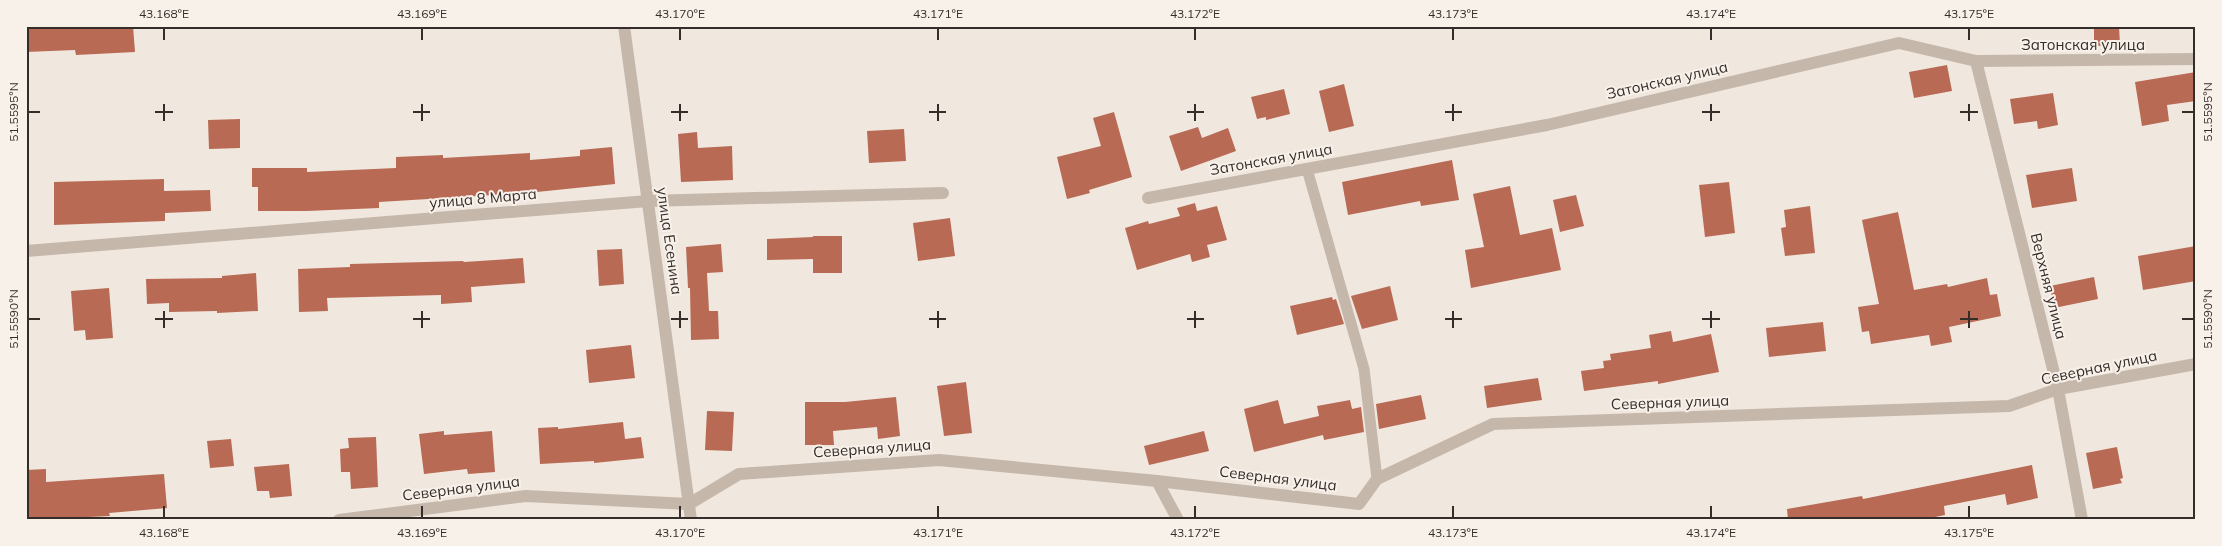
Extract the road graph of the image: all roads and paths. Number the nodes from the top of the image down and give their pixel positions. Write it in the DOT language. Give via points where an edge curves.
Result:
graph roads {
  1 [pos="624,26"];
  2 [pos="2196,59"];
  3 [pos="1976,61"];
  4 [pos="1307,169"];
  5 [pos="943,193"];
  6 [pos="1148,198"];
  7 [pos="648,202"];
  8 [pos="26,251"];
  9 [pos="2196,364"];
  10 [pos="2058,389"];
  11 [pos="1377,480"];
  12 [pos="1158,481"];
  13 [pos="689,504"];
  14 [pos="338,520"];
  15 [pos="690,520"];
  16 [pos="1178,520"];
  17 [pos="2082,520"];
  1 -- 7 [label="street, улица Есенина"];
  2 -- 3 [label="street, Затонская улица"];
  3 -- 4 [label="street, Затонская улица" via="1900,43 1547,125"];
  3 -- 10 [label="street, Верхняя улица"];
  4 -- 6 [label="street, Затонская улица"];
  4 -- 11 [label="lane" via="1364,369"];
  5 -- 7 [label="street, улица 8 Марта"];
  7 -- 8 [label="street, улица 8 Марта"];
  7 -- 13 [label="street, улица Есенина"];
  9 -- 10 [label="street, Северная улица"];
  10 -- 11 [label="street, Северная улица" via="2009,406 1493,424"];
  10 -- 17 [label="street, Верхняя улица"];
  11 -- 12 [label="street, Северная улица" via="1359,504"];
  12 -- 13 [label="street, Северная улица" via="938,460 739,474"];
  12 -- 16 [label="street"];
  13 -- 14 [label="street, Северная улица" via="526,496"];
  13 -- 15 [label="street, улица Есенина"];
}
